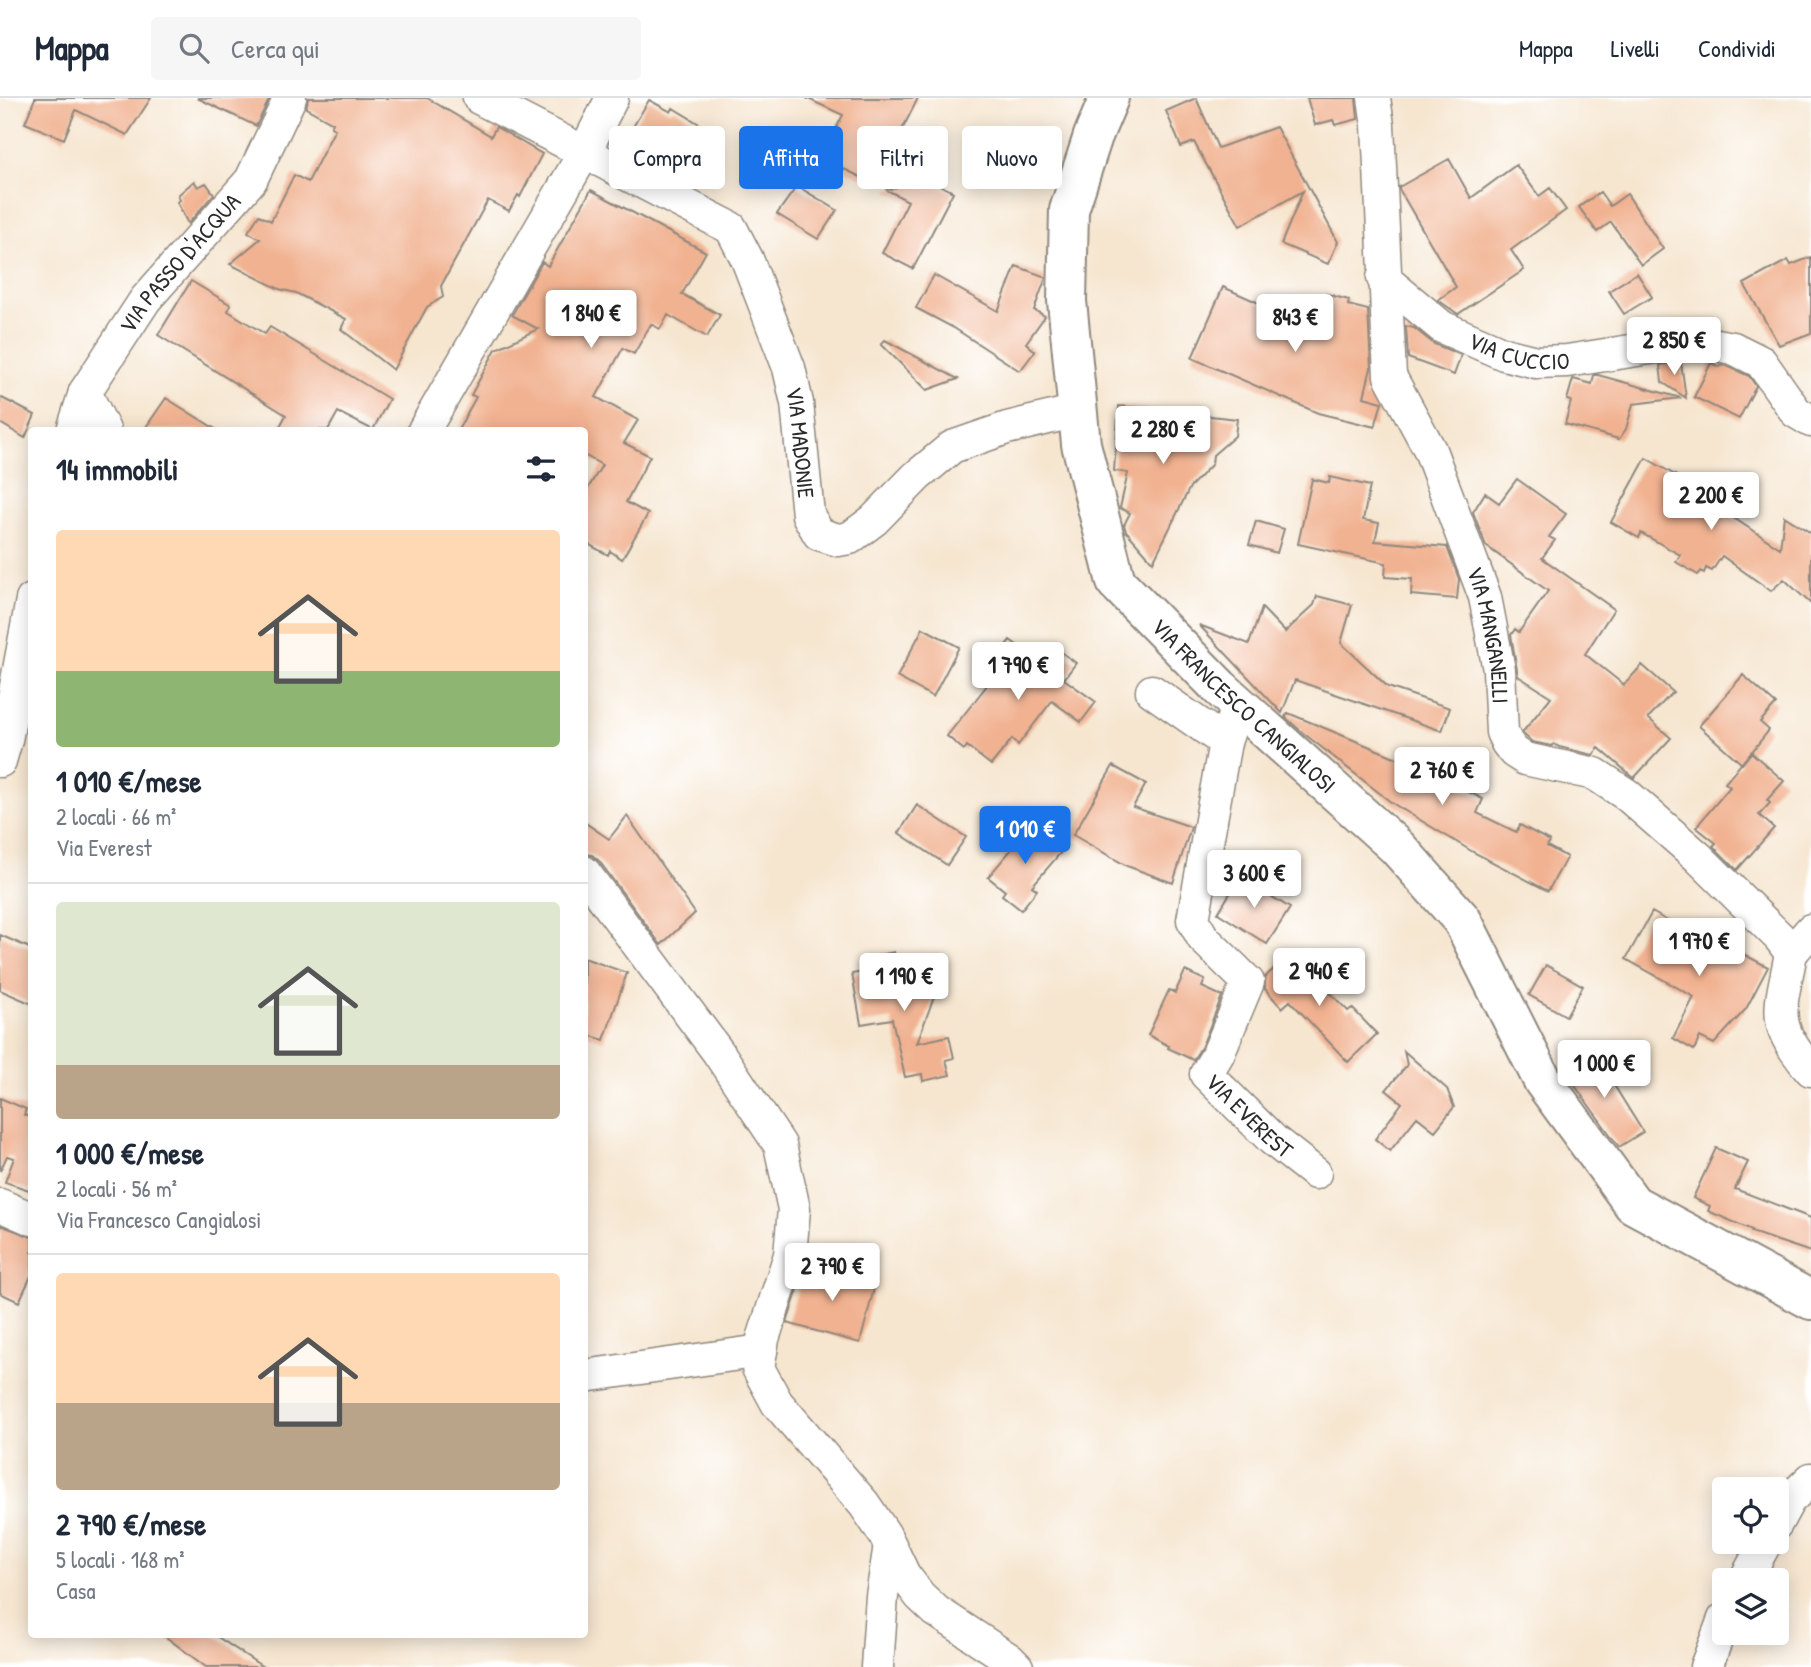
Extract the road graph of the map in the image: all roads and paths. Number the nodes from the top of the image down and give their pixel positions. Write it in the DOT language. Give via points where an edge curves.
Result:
graph roads {
  1 [pos="290,98"];
  2 [pos="479,98"];
  3 [pos="612,98"];
  4 [pos="1109,98"];
  5 [pos="1374,98"];
  6 [pos="583,153"];
  7 [pos="1383,278"];
  8 [pos="85,392"];
  9 [pos="1077,411"];
  10 [pos="1811,421"];
  11 [pos="73,427"];
  12 [pos="102,427"];
  13 [pos="426,427"];
  14 [pos="28,622"];
  15 [pos="1152,691"];
  16 [pos="1238,704"];
  17 [pos="1225,741"];
  18 [pos="0,761"];
  19 [pos="588,877"];
  20 [pos="1801,941"];
  21 [pos="1811,1070"];
  22 [pos="1315,1173"];
  23 [pos="0,1205"];
  24 [pos="28,1217"];
  25 [pos="1811,1300"];
  26 [pos="761,1351"];
  27 [pos="588,1375"];
  28 [pos="1811,1479"];
  29 [pos="1789,1500"];
  30 [pos="890,1545"];
  31 [pos="1714,1645"];
  32 [pos="877,1667"];
  33 [pos="1017,1667"];
  34 [pos="1706,1667"];
  1 -- 8 [label="street, VIA PASSO D'ACQUA" via="251,180 145,300"];
  2 -- 6 [label="street"];
  3 -- 6 [label="street"];
  4 -- 9 [label="street, VIA FRANCESCO CANGIALOSI" via="1069,210 1067,301"];
  5 -- 7 [label="street, VIA MANGANELLI"];
  6 -- 9 [label="street, VIA MADONIE" via="731,228 789,368 808,515 819,534 838,540 850,538 952,447"];
  6 -- 13 [label="street"];
  7 -- 10 [label="street, VIA CUCCIO" via="1442,327 1504,354 1536,362 1694,341 1733,348 1761,362 1796,412"];
  7 -- 20 [label="street, VIA MANGANELLI" via="1390,376 1430,450 1485,597 1507,743 1525,759 1595,774 1627,795 1779,937"];
  8 -- 11 [label="street, VIA PASSO D'ACQUA"];
  8 -- 12 [label="street"];
  9 -- 16 [label="street, VIA FRANCESCO CANGIALOSI" via="1116,582"];
  14 -- 18 [label="street"];
  15 -- 17 [label="street"];
  16 -- 17 [label="street, VIA EVEREST"];
  16 -- 25 [label="street, VIA FRANCESCO CANGIALOSI" via="1397,847 1462,919 1543,1081 1633,1204"];
  17 -- 22 [label="street, VIA EVEREST" via="1193,920 1203,938 1248,982 1206,1074 1273,1140"];
  19 -- 26 [label="street" via="718,1052 780,1145 793,1209 790,1255"];
  20 -- 21 [label="street, VIA MANGANELLI" via="1780,1015 1786,1038"];
  23 -- 24 [label="street"];
  26 -- 27 [label="street"];
  26 -- 30 [label="street" via="758,1368 777,1403 864,1504"];
  28 -- 29 [label="street"];
  30 -- 32 [label="street"];
  30 -- 33 [label="street" via="920,1596"];
  31 -- 34 [label="street"];
}
